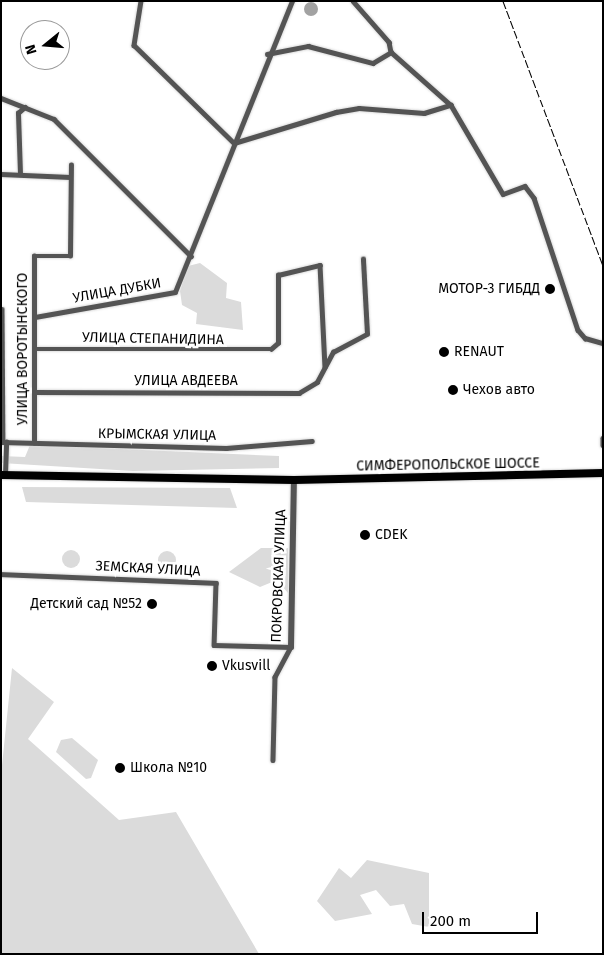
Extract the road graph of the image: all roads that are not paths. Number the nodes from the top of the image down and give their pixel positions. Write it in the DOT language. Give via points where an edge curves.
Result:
graph roads {
  1 [pos="140,1"];
  2 [pos="292,1"];
  3 [pos="353,1"];
  4 [pos="391,52"];
  5 [pos="267,54"];
  6 [pos="1,98"];
  7 [pos="452,105"];
  8 [pos="25,107"];
  9 [pos="234,143"];
  10 [pos="71,165"];
  11 [pos="1,174"];
  12 [pos="20,174"];
  13 [pos="70,177"];
  14 [pos="191,256"];
  15 [pos="363,259"];
  16 [pos="2,308"];
  17 [pos="35,317"];
  18 [pos="603,343"];
  19 [pos="2,346"];
  20 [pos="35,349"];
  21 [pos="325,367"];
  22 [pos="2,389"];
  23 [pos="34,392"];
  24 [pos="603,438"];
  25 [pos="312,441"];
  26 [pos="4,442"];
  27 [pos="34,442"];
  28 [pos="603,445"];
  29 [pos="603,473"];
  30 [pos="3,475"];
  31 [pos="294,480"];
  32 [pos="1,574"];
  33 [pos="291,647"];
  34 [pos="273,760"];
  1 -- 9 [label="street" via="134,45"];
  2 -- 5 [label="street"];
  3 -- 4 [label="street" via="389,42"];
  4 -- 5 [label="street" via="373,63 308,46"];
  4 -- 7 [label="street"];
  5 -- 9 [label="street"];
  6 -- 8 [label="street"];
  7 -- 9 [label="street" via="424,113 359,108 336,112"];
  7 -- 18 [label="street" via="503,194 526,186 534,198 578,330 585,338"];
  8 -- 12 [label="street" via="18,112"];
  8 -- 14 [label="street" via="54,119"];
  9 -- 14 [label="street"];
  10 -- 13 [label="street"];
  11 -- 12 [label="street"];
  12 -- 13 [label="street"];
  13 -- 17 [label="street, УЛИЦА ВОРОТЫНСКОГО" via="70,256 34,256"];
  14 -- 17 [label="street, УЛИЦА ДУБКИ" via="184,264 175,292"];
  15 -- 21 [label="street, УЛИЦА АВДЕЕВА" via="366,334 333,352"];
  16 -- 19 [label="street, УЛИЦА ВОРОТЫНСКОГО"];
  17 -- 20 [label="street, УЛИЦА ВОРОТЫНСКОГО"];
  19 -- 22 [label="street, УЛИЦА ВОРОТЫНСКОГО"];
  20 -- 21 [label="street, УЛИЦА СТЕПАНИДИНА" via="271,349 278,343 278,275 320,265"];
  20 -- 23 [label="street, УЛИЦА ВОРОТЫНСКОГО"];
  21 -- 23 [label="street, УЛИЦА АВДЕЕВА" via="317,382 299,393"];
  22 -- 26 [label="street, УЛИЦА ВОРОТЫНСКОГО"];
  23 -- 27 [label="street, УЛИЦА ВОРОТЫНСКОГО"];
  24 -- 28 [label="street"];
  25 -- 27 [label="street, КРЫМСКАЯ УЛИЦА" via="226,448"];
  26 -- 27 [label="street, КРЫМСКАЯ УЛИЦА"];
  26 -- 30 [label="street, УЛИЦА ВОРОТЫНСКОГО"];
  29 -- 31 [label="main road, СИМФЕРОПОЛЬСКОЕ ШОССЕ"];
  30 -- 31 [label="main road, СИМФЕРОПОЛЬСКОЕ ШОССЕ"];
  31 -- 33 [label="street, ПОКРОВСКАЯ УЛИЦА"];
  32 -- 33 [label="street, ЗЕМСКАЯ УЛИЦА" via="216,583 214,645"];
  33 -- 34 [label="street, ПОКРОВСКАЯ УЛИЦА" via="275,677"];
}
